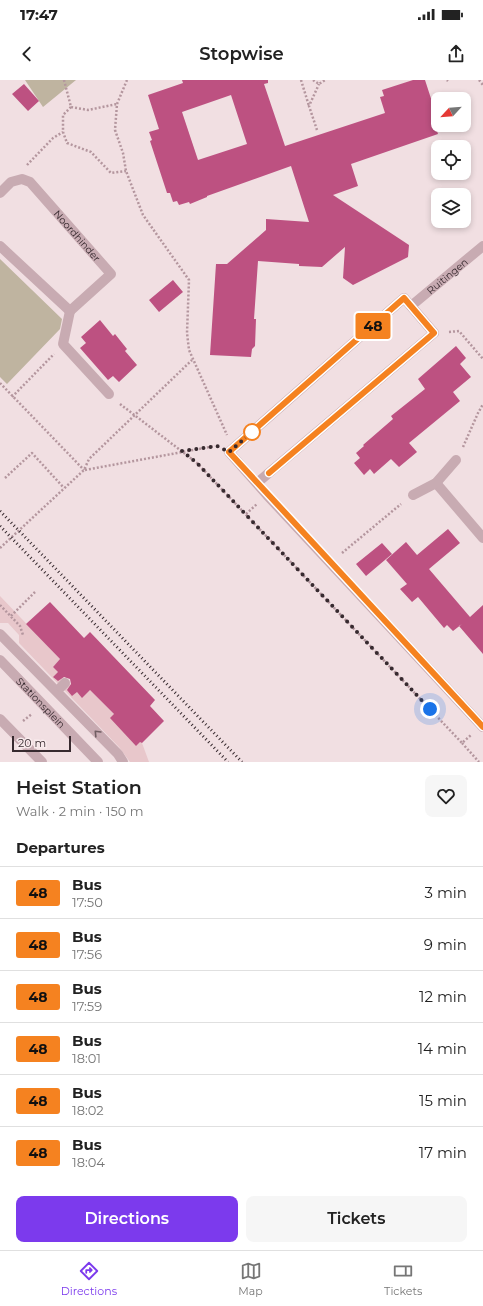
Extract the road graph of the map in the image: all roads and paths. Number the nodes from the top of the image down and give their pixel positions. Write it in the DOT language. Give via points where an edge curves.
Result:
graph roads {
  1 [pos="64,80"];
  2 [pos="127,80"];
  3 [pos="301,80"];
  4 [pos="312,80"];
  5 [pos="325,80"];
  6 [pos="479,80"];
  7 [pos="319,84"];
  8 [pos="483,86"];
  9 [pos="117,104"];
  10 [pos="71,106"];
  11 [pos="310,106"];
  12 [pos="317,130"];
  13 [pos="63,132"];
  14 [pos="126,171"];
  15 [pos="22,178"];
  16 [pos="0,193"];
  17 [pos="0,246"];
  18 [pos="483,246"];
  19 [pos="411,306"];
  20 [pos="70,311"];
  21 [pos="434,333"];
  22 [pos="63,344"];
  23 [pos="483,359"];
  24 [pos="192,360"];
  25 [pos="0,384"];
  26 [pos="109,394"];
  27 [pos="12,397"];
  28 [pos="483,404"];
  29 [pos="135,416"];
  30 [pos="232,449"];
  31 [pos="182,451"];
  32 [pos="456,460"];
  33 [pos="84,470"];
  34 [pos="5,478"];
  35 [pos="257,483"];
  36 [pos="436,483"];
  37 [pos="64,488"];
  38 [pos="412,495"];
  39 [pos="483,538"];
  40 [pos="0,548"];
  41 [pos="330,562"];
  42 [pos="35,592"];
  43 [pos="11,616"];
  44 [pos="0,634"];
  45 [pos="0,660"];
  46 [pos="0,719"];
  47 [pos="482,726"];
  48 [pos="462,743"];
  49 [pos="42,762"];
  50 [pos="98,762"];
  51 [pos="123,762"];
  52 [pos="480,762"];
  1 -- 10 [label="path"];
  2 -- 9 [label="path"];
  3 -- 11 [label="path"];
  4 -- 7 [label="path"];
  5 -- 7 [label="path"];
  6 -- 8 [label="path"];
  7 -- 11 [label="path"];
  9 -- 10 [label="path" via="88,110"];
  9 -- 14 [label="path" via="115,130"];
  10 -- 13 [label="path" via="64,115"];
  11 -- 12 [label="path"];
  13 -- 14 [label="path" via="67,143 91,152 111,173"];
  13 -- 15 [label="path" via="28,162"];
  14 -- 24 [label="path" via="143,215 189,280 187,333"];
  15 -- 16 [label="street" via="11,182"];
  15 -- 20 [label="street, Noordhinder" via="30,182 111,274"];
  17 -- 20 [label="street"];
  18 -- 19 [label="street, Ruitingen"];
  19 -- 21 [label="street"];
  19 -- 30 [label="street" via="404,298"];
  20 -- 22 [label="street"];
  21 -- 23 [label="path" via="459,331"];
  21 -- 35 [label="street"];
  22 -- 26 [label="street"];
  22 -- 27 [label="path"];
  24 -- 29 [label="path"];
  24 -- 30 [label="path"];
  25 -- 27 [label="path"];
  26 -- 29 [label="path"];
  27 -- 33 [label="path"];
  28 -- 32 [label="path"];
  29 -- 31 [label="path"];
  29 -- 33 [label="path" via="89,459"];
  30 -- 31 [label="path" via="217,446"];
  30 -- 35 [label="street"];
  31 -- 33 [label="path"];
  31 -- 48 [label="path" via="197,463"];
  32 -- 36 [label="street"];
  33 -- 37 [label="path"];
  34 -- 37 [label="path" via="32,453"];
  35 -- 41 [label="street"];
  36 -- 38 [label="street"];
  36 -- 39 [label="street"];
  37 -- 40 [label="path"];
  38 -- 41 [label="path"];
  41 -- 47 [label="street"];
  42 -- 43 [label="path"];
  51 -- 44 [label="street, one-way"];
  45 -- 50 [label="street, Stationsplein"];
  46 -- 49 [label="street"];
  47 -- 48 [label="path"];
  48 -- 52 [label="path"];
}
